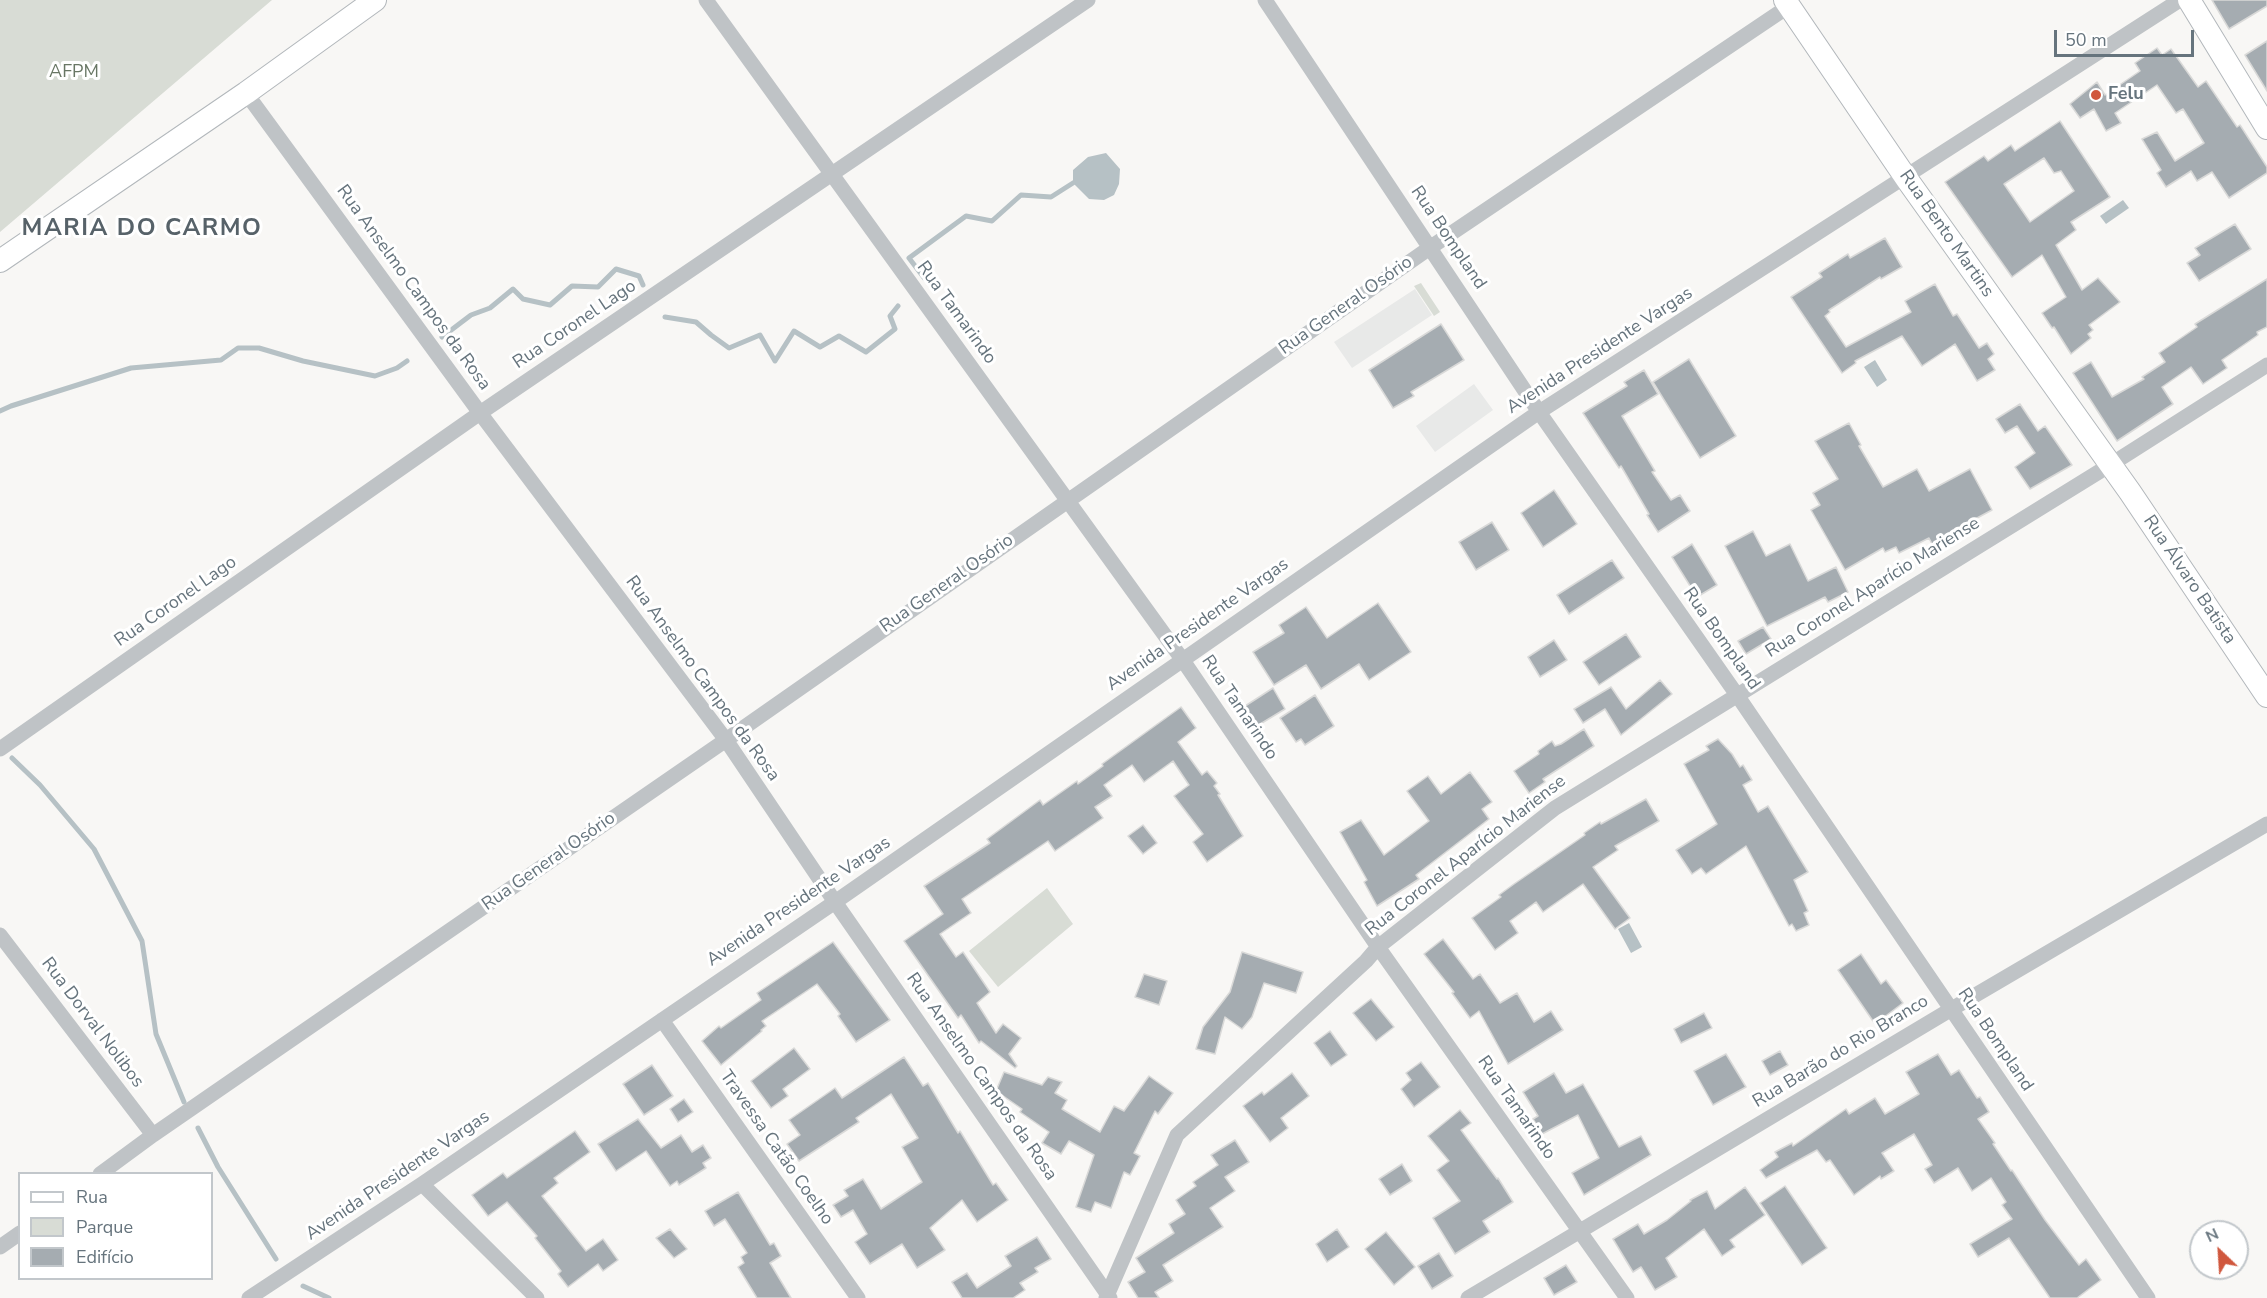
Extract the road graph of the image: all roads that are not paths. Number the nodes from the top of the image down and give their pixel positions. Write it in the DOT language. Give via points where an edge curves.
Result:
graph roads {
  1 [pos="375,0"];
  2 [pos="706,0"];
  3 [pos="1088,0"];
  4 [pos="1265,0"];
  5 [pos="2180,0"];
  6 [pos="2189,0"];
  7 [pos="1791,2"];
  8 [pos="246,93"];
  9 [pos="2267,128"];
  10 [pos="831,174"];
  11 [pos="1906,178"];
  12 [pos="1431,247"];
  13 [pos="0,261"];
  14 [pos="2267,365"];
  15 [pos="1539,412"];
  16 [pos="480,413"];
  17 [pos="2110,465"];
  18 [pos="1067,500"];
  19 [pos="1182,659"];
  20 [pos="1737,695"];
  21 [pos="2267,696"];
  22 [pos="726,740"];
  23 [pos="0,749"];
  24 [pos="2267,824"];
  25 [pos="835,902"];
  26 [pos="0,935"];
  27 [pos="1378,947"];
  28 [pos="1950,1010"];
  29 [pos="662,1020"];
  30 [pos="153,1135"];
  31 [pos="101,1172"];
  32 [pos="422,1184"];
  33 [pos="1579,1231"];
  34 [pos="18,1234"];
  35 [pos="0,1247"];
  36 [pos="1109,1297"];
  37 [pos="249,1298"];
  38 [pos="537,1298"];
  39 [pos="858,1298"];
  40 [pos="1468,1298"];
  41 [pos="1627,1298"];
  42 [pos="2148,1298"];
  1 -- 8 [label="street"];
  2 -- 10 [label="street, Rua Tamarindo"];
  3 -- 10 [label="street, Rua Coronel Lago"];
  4 -- 12 [label="street, Rua Bompland"];
  5 -- 11 [label="street, Avenida Presidente Vargas"];
  6 -- 9 [label="street"];
  7 -- 11 [label="street, Rua Bento Martins"];
  7 -- 12 [label="street, Rua General Osório"];
  8 -- 13 [label="street"];
  8 -- 16 [label="street, Rua Anselmo Campos da Rosa"];
  10 -- 16 [label="street, Rua Coronel Lago"];
  10 -- 18 [label="street, Rua Tamarindo"];
  11 -- 15 [label="street, Avenida Presidente Vargas"];
  11 -- 17 [label="street, Rua Bento Martins"];
  12 -- 15 [label="street, Rua Bompland"];
  12 -- 18 [label="street, Rua General Osório"];
  14 -- 17 [label="street, Rua Coronel Aparício Mariense"];
  15 -- 19 [label="street, Avenida Presidente Vargas"];
  15 -- 20 [label="street, Rua Bompland"];
  16 -- 22 [label="street, Rua Anselmo Campos da Rosa"];
  16 -- 23 [label="street, Rua Coronel Lago"];
  17 -- 20 [label="street, Rua Coronel Aparício Mariense"];
  17 -- 21 [label="street, Rua Álvaro Batista"];
  18 -- 19 [label="street, Rua Tamarindo"];
  18 -- 22 [label="street, Rua General Osório"];
  19 -- 25 [label="street, Avenida Presidente Vargas"];
  19 -- 27 [label="street, Rua Tamarindo"];
  20 -- 27 [label="street, Rua Coronel Aparício Mariense" via="1555,808"];
  20 -- 28 [label="street, Rua Bompland"];
  22 -- 25 [label="street, Rua Anselmo Campos da Rosa"];
  22 -- 30 [label="street, Rua General Osório"];
  24 -- 28 [label="street, Rua Barão do Rio Branco"];
  25 -- 29 [label="street, Avenida Presidente Vargas"];
  25 -- 36 [label="street, Rua Anselmo Campos da Rosa"];
  26 -- 30 [label="street, Rua Dorval Nolibos"];
  27 -- 33 [label="street, Rua Tamarindo"];
  27 -- 36 [label="street, Rua Coronel Aparício Mariense" via="1178,1135"];
  28 -- 33 [label="street, Rua Barão do Rio Branco"];
  28 -- 42 [label="street, Rua Bompland"];
  29 -- 32 [label="street, Avenida Presidente Vargas"];
  29 -- 39 [label="street, Travessa Catão Coelho"];
  30 -- 31 [label="street, Rua General Osório"];
  32 -- 37 [label="street, Avenida Presidente Vargas"];
  32 -- 38 [label="street"];
  33 -- 40 [label="street, Rua Barão do Rio Branco"];
  33 -- 41 [label="street, Rua Tamarindo"];
  34 -- 35 [label="street"];
}
